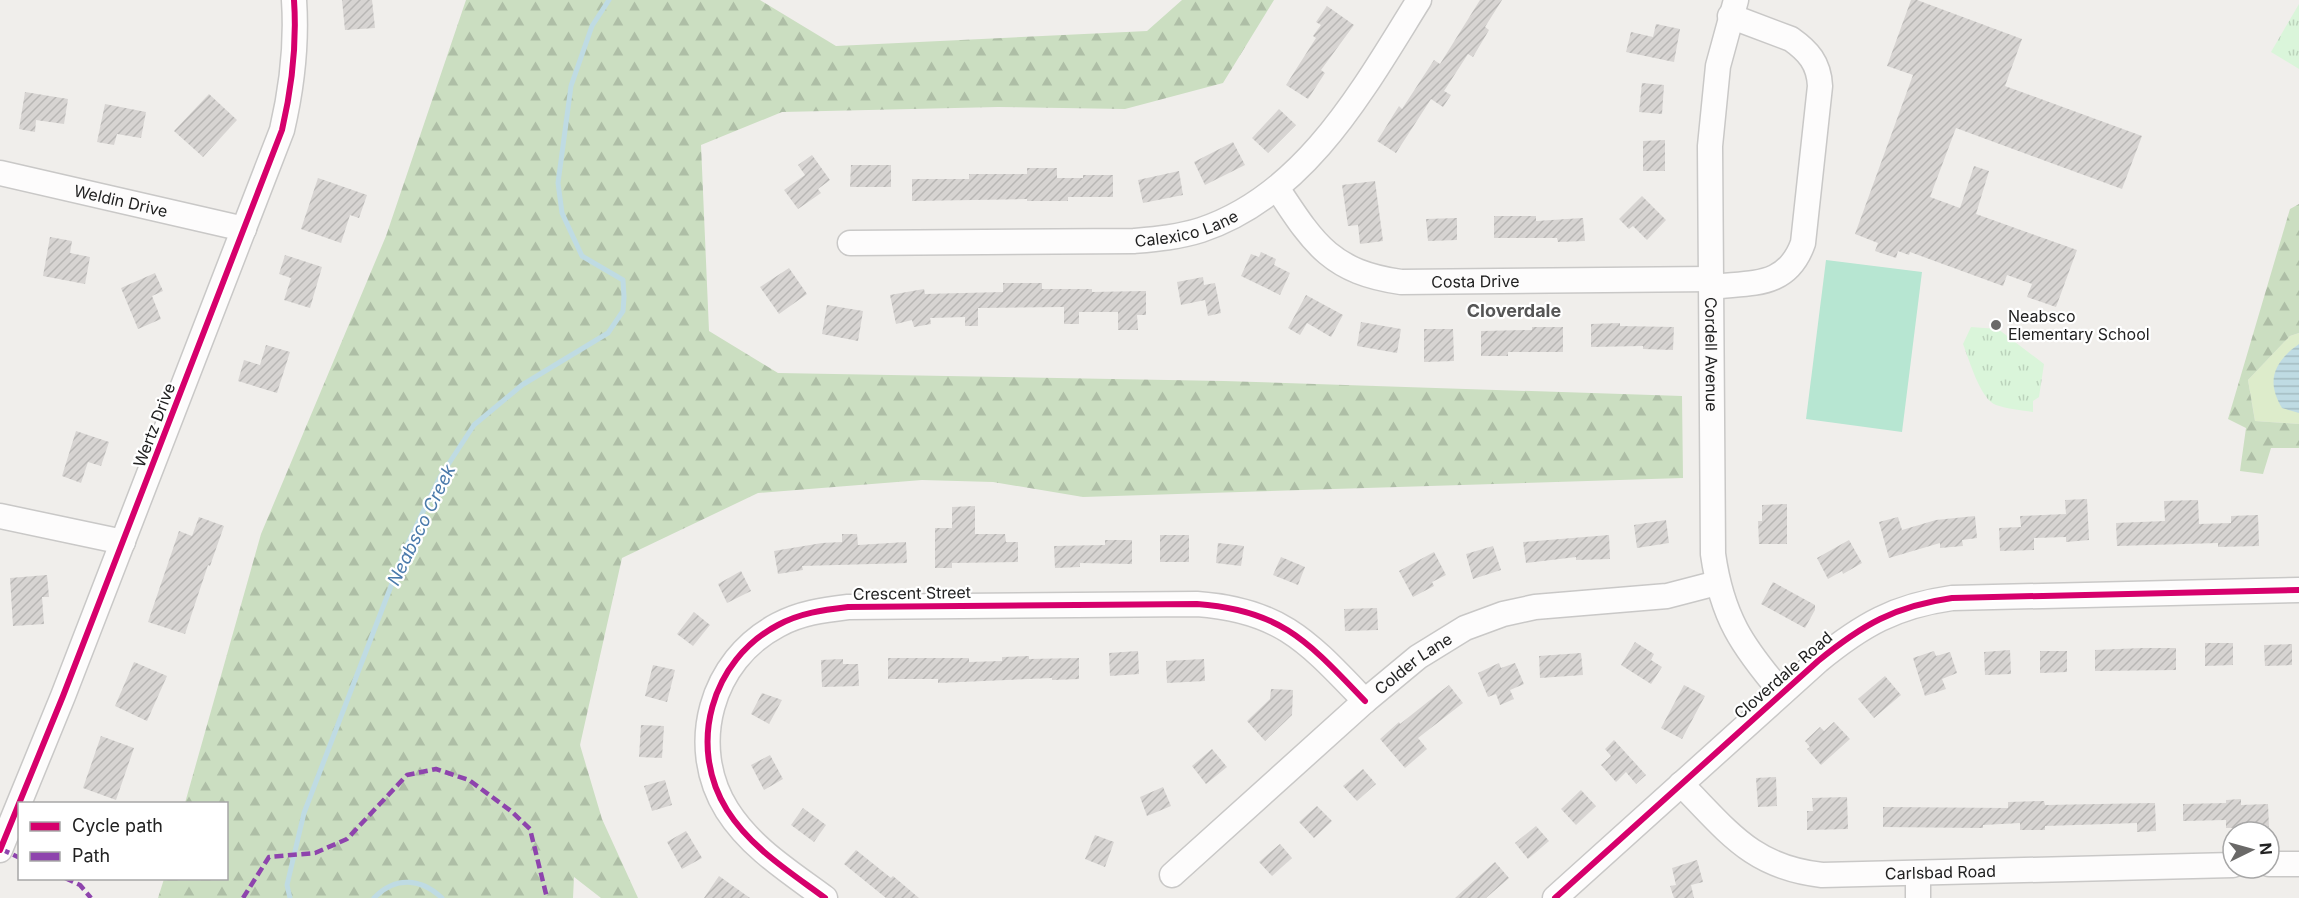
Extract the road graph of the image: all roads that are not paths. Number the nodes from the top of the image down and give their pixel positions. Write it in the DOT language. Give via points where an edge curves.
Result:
graph roads {
  1 [pos="294,0"];
  2 [pos="1419,0"];
  3 [pos="1733,8"];
  4 [pos="0,173"];
  5 [pos="1277,188"];
  6 [pos="244,229"];
  7 [pos="850,243"];
  8 [pos="1712,283"];
  9 [pos="0,516"];
  10 [pos="123,542"];
  11 [pos="1717,583"];
  12 [pos="2299,590"];
  13 [pos="1782,693"];
  14 [pos="1365,701"];
  15 [pos="1681,784"];
  16 [pos="19,802"];
  17 [pos="18,805"];
  18 [pos="0,850"];
  19 [pos="2281,864"];
  20 [pos="2299,864"];
  21 [pos="2221,865"];
  22 [pos="1918,873"];
  23 [pos="1172,874"];
  24 [pos="825,898"];
  25 [pos="1555,898"];
  26 [pos="1918,898"];
  1 -- 6 [label="street, Wertz Drive" via="289,99 282,130"];
  2 -- 5 [label="street, Calexico Lane" via="1342,117"];
  3 -- 8 [label="street, Cordell Avenue" via="1718,66 1712,111"];
  3 -- 8 [label="street, Costa Drive" via="1799,45 1818,67 1821,86 1803,243 1798,256 1788,270 1772,278"];
  4 -- 6 [label="street, Weldin Drive"];
  5 -- 7 [label="street, Calexico Lane" via="1222,222 1164,238"];
  5 -- 8 [label="street, Costa Drive" via="1317,245 1334,259 1375,278 1401,282"];
  6 -- 10 [label="street, Wertz Drive"];
  8 -- 11 [label="street, Cordell Avenue" via="1713,554"];
  9 -- 10 [label="street"];
  10 -- 16 [label="street, Wertz Drive"];
  11 -- 13 [label="street, Cordell Avenue" via="1734,630"];
  11 -- 14 [label="street, Colder Lane" via="1667,596 1551,605 1503,614 1444,639"];
  12 -- 13 [label="street, Cloverdale Road" via="1952,598 1923,602 1895,611 1846,638"];
  13 -- 15 [label="street, Cloverdale Road"];
  14 -- 23 [label="street, Colder Lane"];
  14 -- 24 [label="street, Crescent Street" via="1296,634 1254,614 1219,605 848,608 800,615 761,635 731,665 712,703 707,750 717,791 735,821 760,850"];
  15 -- 22 [label="street, Carlsbad Road" via="1745,848 1779,866 1822,875"];
  15 -- 25 [label="street, Cloverdale Road"];
  17 -- 18 [label="street, Wertz Drive"];
  19 -- 20 [label="street"];
  21 -- 22 [label="street, Carlsbad Road"];
  22 -- 26 [label="street"];
}
